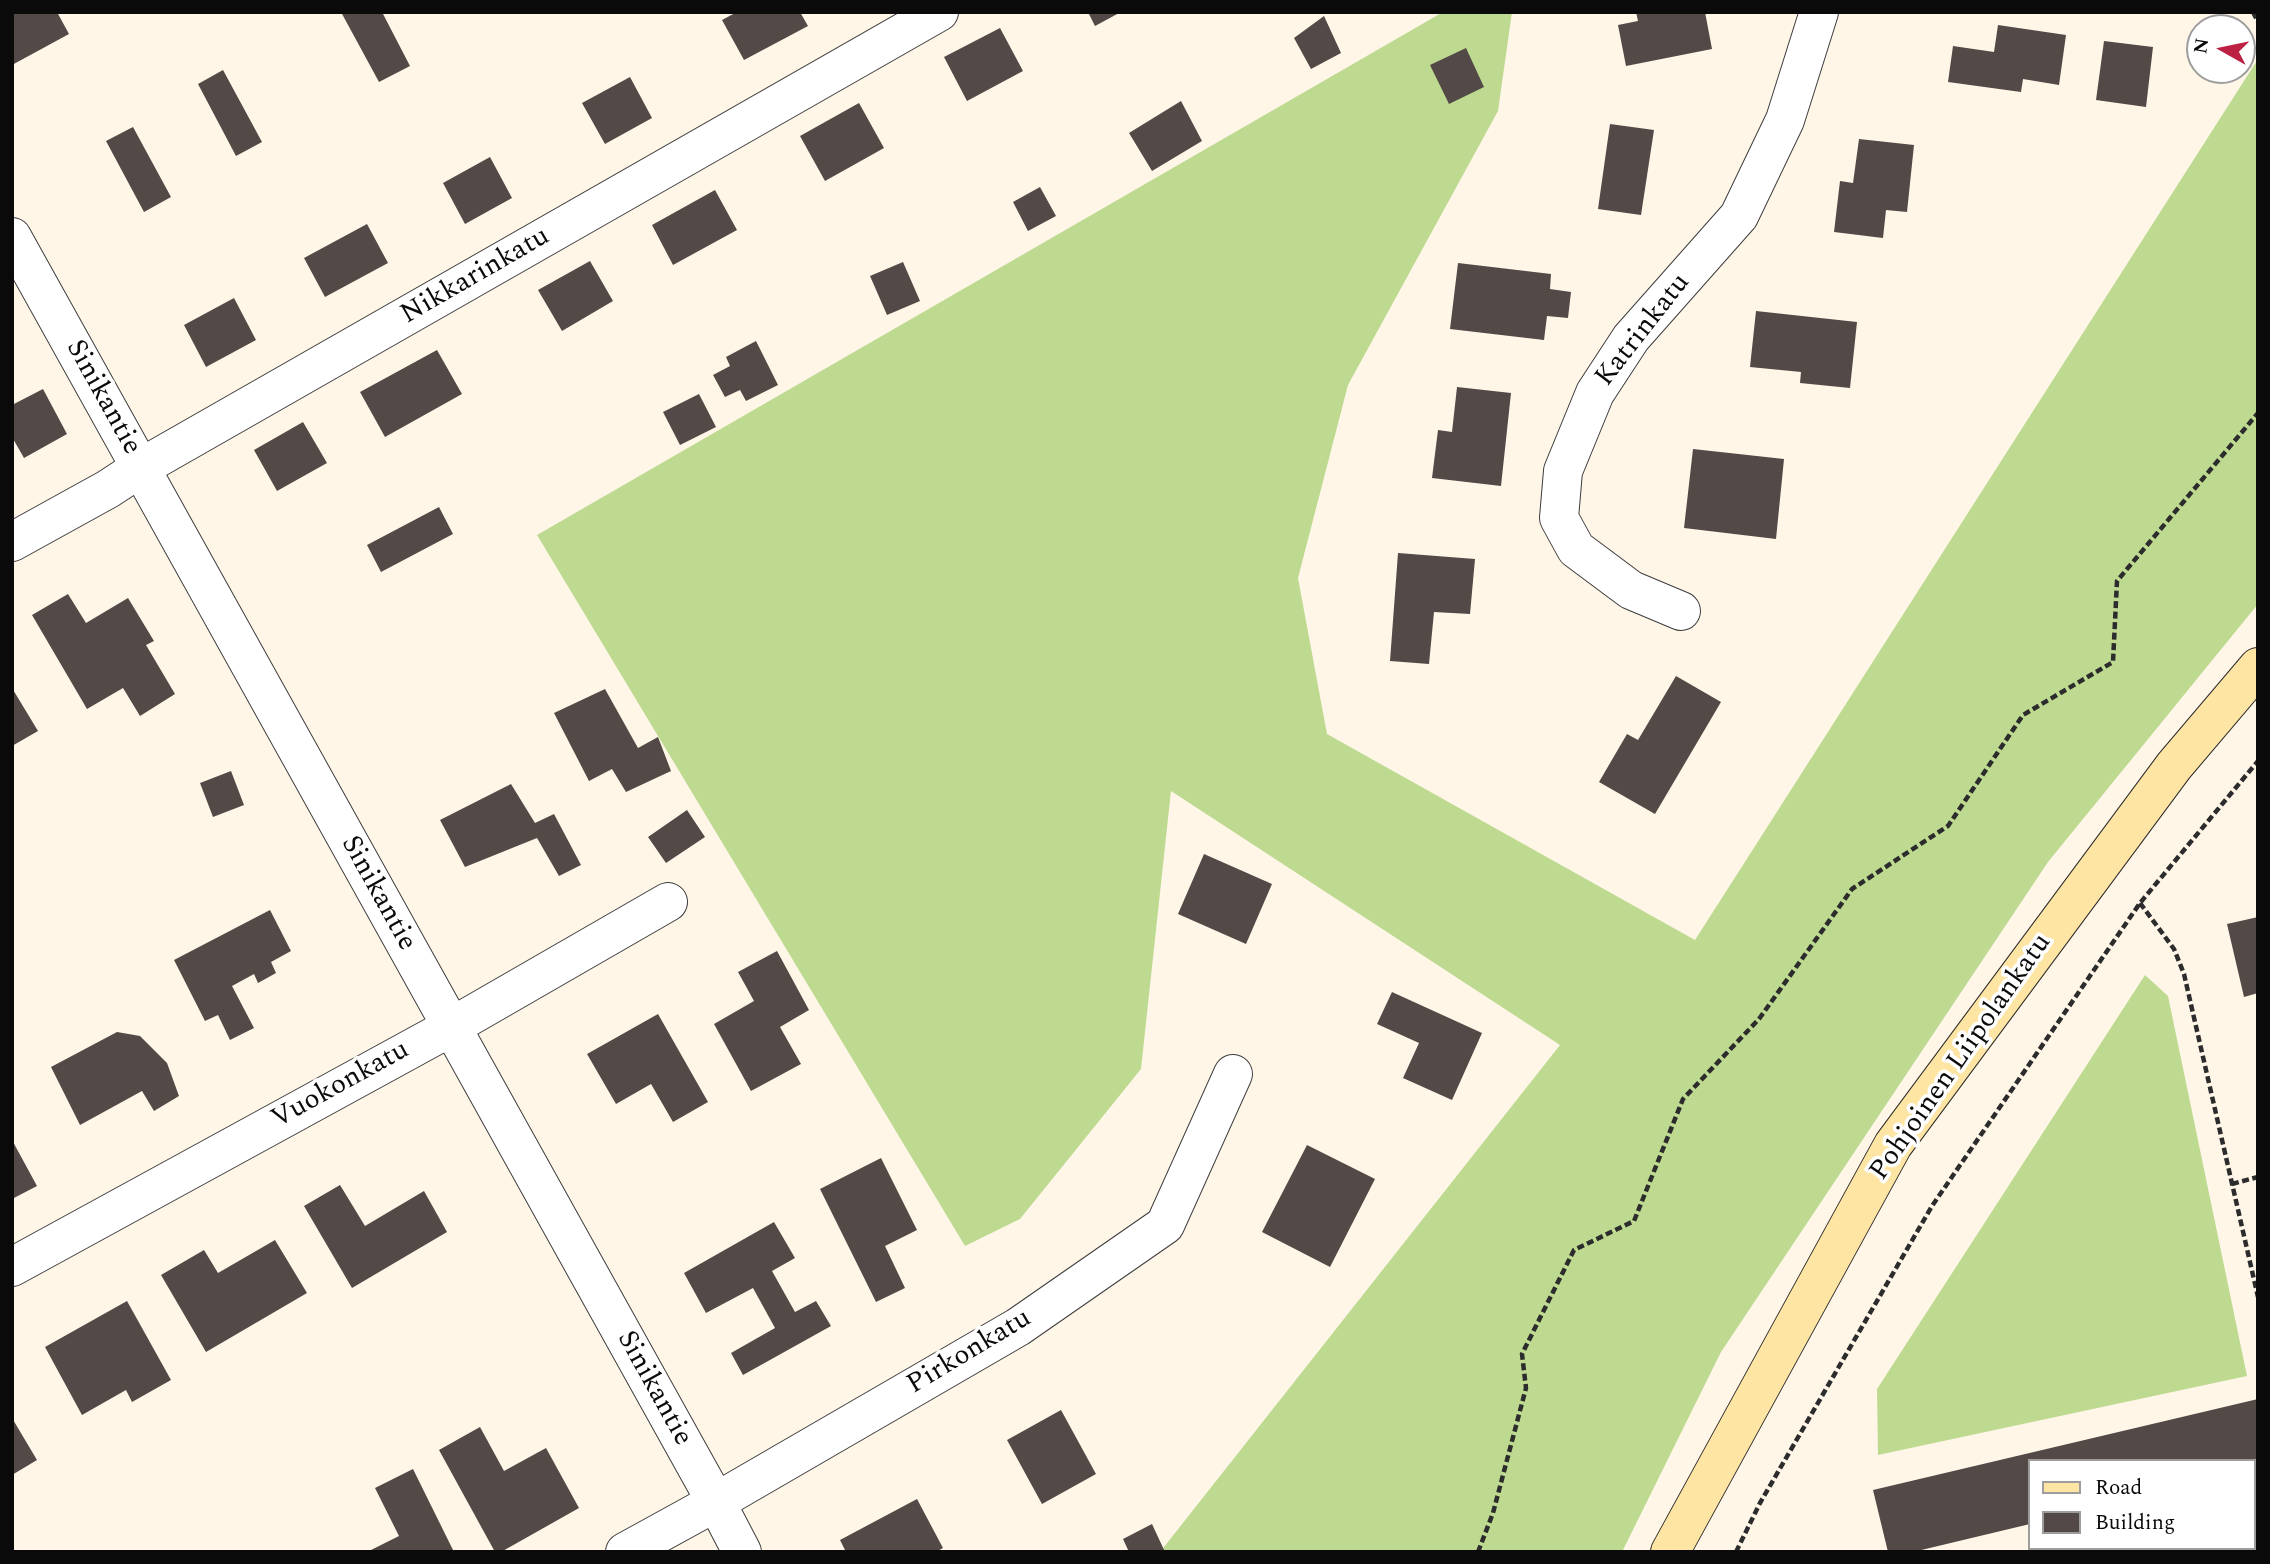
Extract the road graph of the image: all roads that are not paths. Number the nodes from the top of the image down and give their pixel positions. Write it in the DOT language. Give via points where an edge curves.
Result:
graph roads {
  1 [pos="939,12"];
  2 [pos="1819,12"];
  3 [pos="12,237"];
  4 [pos="140,468"];
  5 [pos="12,541"];
  6 [pos="1681,611"];
  7 [pos="2258,667"];
  8 [pos="667,902"];
  9 [pos="451,1027"];
  10 [pos="1233,1074"];
  11 [pos="12,1267"];
  12 [pos="716,1502"];
  13 [pos="625,1552"];
  14 [pos="742,1552"];
  15 [pos="1670,1552"];
  1 -- 4 [label="street, Nikkarinkatu"];
  2 -- 6 [label="street, Katrinkatu" via="1785,120 1739,216 1631,338 1595,393 1563,471 1559,518 1576,549 1631,590"];
  3 -- 4 [label="street, Sinikantie"];
  4 -- 5 [label="street, Nikkarinkatu"];
  4 -- 9 [label="street, Sinikantie"];
  7 -- 15 [label="street, Pohjoinen Liipolankatu" via="2174,765 1893,1146"];
  8 -- 9 [label="street, Vuokonkatu"];
  9 -- 11 [label="street, Vuokonkatu"];
  9 -- 12 [label="street, Sinikantie"];
  10 -- 12 [label="street, Pirkonkatu" via="1165,1225 1018,1327"];
  12 -- 13 [label="street, Pirkonkatu"];
  12 -- 14 [label="street, Sinikantie"];
}
